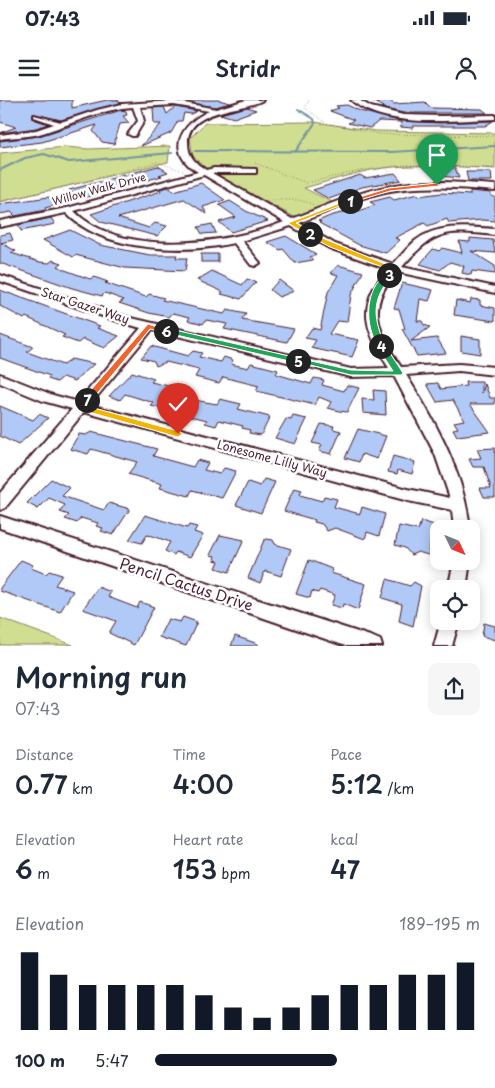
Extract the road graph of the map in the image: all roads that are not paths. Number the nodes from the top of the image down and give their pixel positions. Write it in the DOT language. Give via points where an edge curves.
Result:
graph roads {
  1 [pos="260,100"];
  2 [pos="354,100"];
  3 [pos="136,105"];
  4 [pos="216,111"];
  5 [pos="36,116"];
  6 [pos="495,117"];
  7 [pos="61,124"];
  8 [pos="132,134"];
  9 [pos="0,137"];
  10 [pos="253,171"];
  11 [pos="203,173"];
  12 [pos="495,188"];
  13 [pos="68,210"];
  14 [pos="291,223"];
  15 [pos="0,224"];
  16 [pos="495,232"];
  17 [pos="236,240"];
  18 [pos="255,263"];
  19 [pos="394,269"];
  20 [pos="0,278"];
  21 [pos="495,290"];
  22 [pos="148,326"];
  23 [pos="495,371"];
  24 [pos="398,373"];
  25 [pos="0,378"];
  26 [pos="81,407"];
  27 [pos="0,504"];
  28 [pos="460,506"];
  29 [pos="461,520"];
  30 [pos="0,522"];
  31 [pos="447,630"];
  32 [pos="373,646"];
  33 [pos="442,646"];
  1 -- 4 [label="street"];
  2 -- 6 [label="street" via="372,110 399,116"];
  3 -- 4 [label="street" via="184,104"];
  3 -- 7 [label="street" via="99,110"];
  3 -- 8 [label="street" via="141,122"];
  4 -- 11 [label="street" via="198,120 183,135 184,154"];
  5 -- 7 [label="street"];
  7 -- 9 [label="street" via="37,132"];
  10 -- 11 [label="street, Willow Walk Drive"];
  11 -- 13 [label="street, Willow Walk Drive"];
  11 -- 14 [label="street"];
  12 -- 14 [label="street" via="437,185 389,189"];
  13 -- 15 [label="street, Willow Walk Drive"];
  13 -- 17 [label="street" via="92,230 138,243 184,246"];
  14 -- 17 [label="street"];
  14 -- 19 [label="street" via="332,246"];
  16 -- 19 [label="street" via="437,234 422,240"];
  17 -- 18 [label="street"];
  19 -- 21 [label="street"];
  19 -- 24 [label="street" via="379,286 372,304 372,324"];
  20 -- 22 [label="street, Star Gazer Way"];
  22 -- 24 [label="street, Star Gazer Way" via="351,373"];
  22 -- 26 [label="street"];
  23 -- 24 [label="street, Star Gazer Way" via="436,368"];
  24 -- 28 [label="street" via="446,462"];
  25 -- 26 [label="street, Lonesome Lilly Way" via="48,398"];
  26 -- 27 [label="street"];
  26 -- 28 [label="street, Lonesome Lilly Way"];
  28 -- 29 [label="street"];
  30 -- 32 [label="street, Pencil Cactus Drive"];
  31 -- 33 [label="street"];
}
